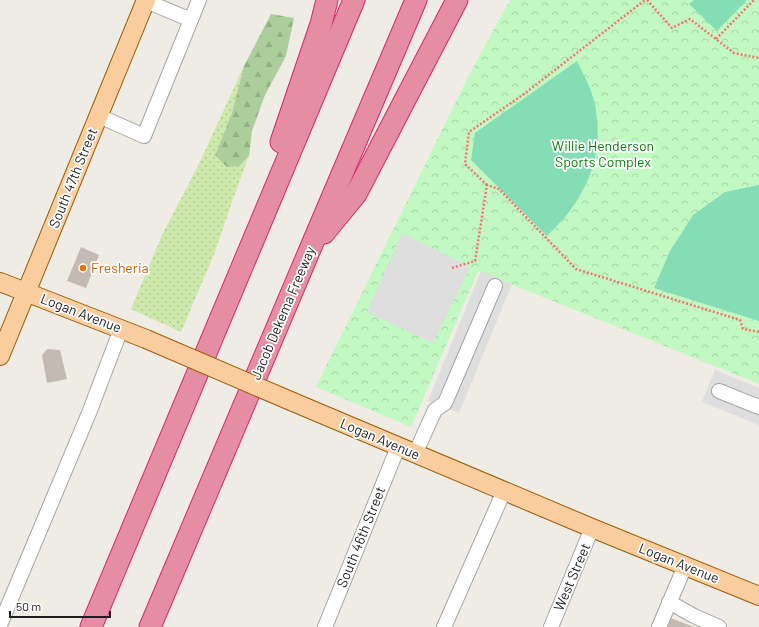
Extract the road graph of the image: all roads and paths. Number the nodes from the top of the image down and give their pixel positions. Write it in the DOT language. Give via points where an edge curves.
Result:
graph roads {
  1 [pos="199,0"];
  2 [pos="327,0"];
  3 [pos="354,0"];
  4 [pos="416,0"];
  5 [pos="457,0"];
  6 [pos="646,0"];
  7 [pos="754,0"];
  8 [pos="146,1"];
  9 [pos="191,20"];
  10 [pos="716,39"];
  11 [pos="759,58"];
  12 [pos="99,116"];
  13 [pos="488,185"];
  14 [pos="308,254"];
  15 [pos="452,268"];
  16 [pos="0,282"];
  17 [pos="495,286"];
  18 [pos="26,292"];
  19 [pos="121,329"];
  20 [pos="759,332"];
  21 [pos="213,336"];
  22 [pos="0,356"];
  23 [pos="719,391"];
  24 [pos="759,407"];
  25 [pos="398,447"];
  26 [pos="414,454"];
  27 [pos="504,490"];
  28 [pos="592,528"];
  29 [pos="685,566"];
  30 [pos="759,596"];
  31 [pos="669,602"];
  32 [pos="0,625"];
  33 [pos="91,627"];
  34 [pos="150,627"];
  35 [pos="325,627"];
  36 [pos="444,627"];
  37 [pos="551,627"];
  38 [pos="659,627"];
  39 [pos="719,627"];
  1 -- 9 [label="street"];
  2 -- 21 [label="highway" via="322,24"];
  3 -- 21 [label="highway"];
  4 -- 14 [label="highway, Jacob Dekema Freeway"];
  5 -- 14 [label="highway" via="356,194"];
  6 -- 10 [label="path" via="672,28 690,19"];
  6 -- 13 [label="path" via="524,94 469,132 465,164"];
  7 -- 10 [label="path"];
  8 -- 9 [label="street"];
  8 -- 12 [label="main road, South 47th Street"];
  9 -- 12 [label="street" via="144,136"];
  10 -- 11 [label="path" via="734,53"];
  12 -- 18 [label="main road, South 47th Street"];
  13 -- 15 [label="path" via="475,261"];
  13 -- 20 [label="path" via="499,189 576,269 740,320 742,329"];
  14 -- 34 [label="highway, Jacob Dekema Freeway"];
  16 -- 18 [label="main road, Logan Avenue"];
  17 -- 26 [label="street" via="448,397 435,410"];
  18 -- 19 [label="main road, Logan Avenue"];
  18 -- 22 [label="main road, South 47th Street"];
  19 -- 25 [label="main road, Logan Avenue, bridge"];
  19 -- 32 [label="street" via="89,413"];
  21 -- 33 [label="highway"];
  23 -- 24 [label="street"];
  25 -- 26 [label="main road, Logan Avenue"];
  25 -- 35 [label="street, South 46th Street"];
  26 -- 27 [label="main road, Logan Avenue"];
  27 -- 28 [label="main road, Logan Avenue"];
  27 -- 36 [label="street"];
  28 -- 29 [label="main road, Logan Avenue"];
  28 -- 37 [label="street, West Street"];
  29 -- 30 [label="main road, Logan Avenue"];
  29 -- 31 [label="street"];
  31 -- 38 [label="street"];
  31 -- 39 [label="street"];
}
